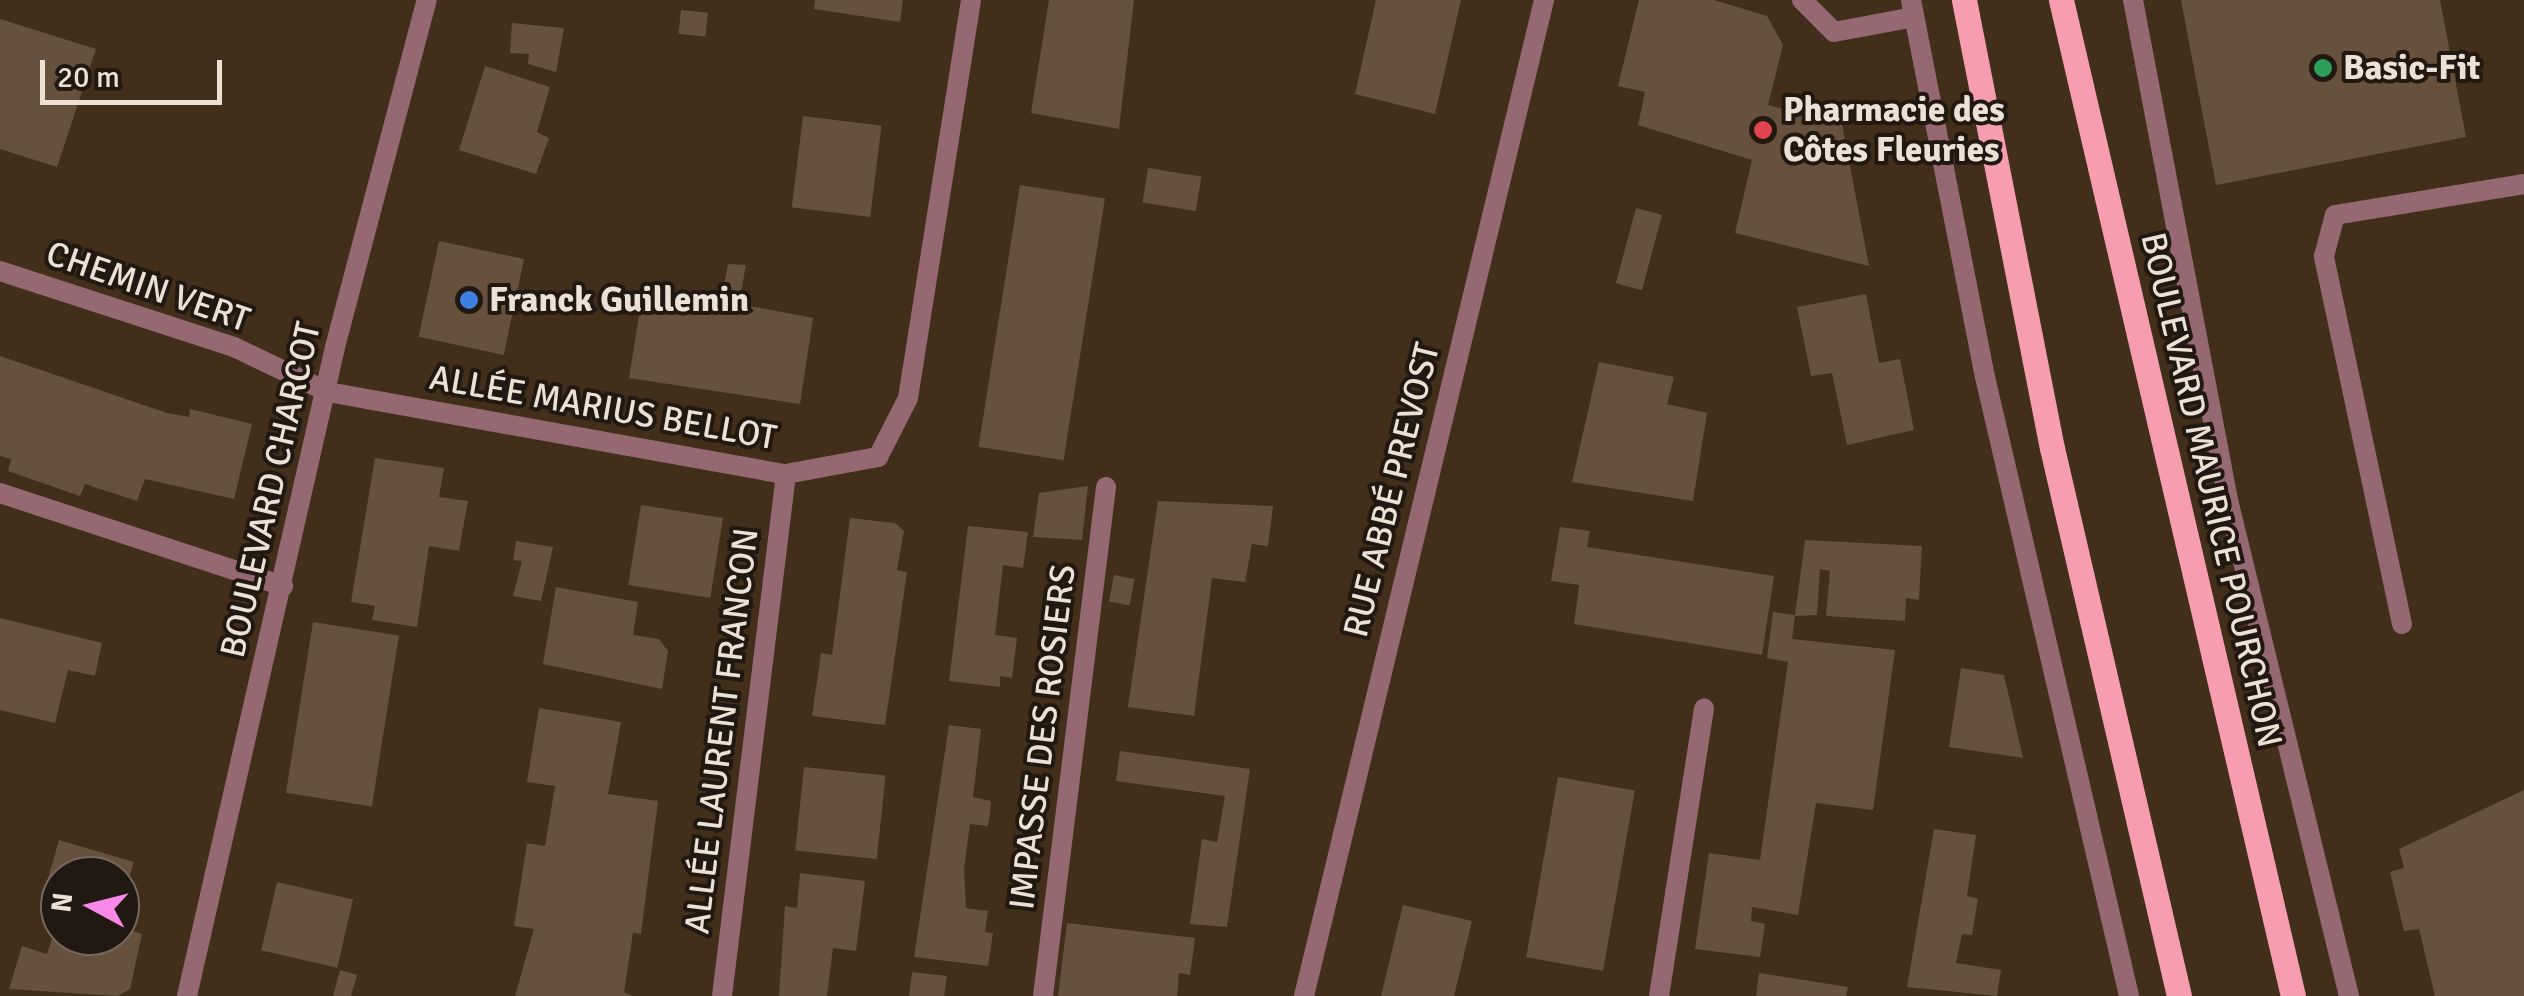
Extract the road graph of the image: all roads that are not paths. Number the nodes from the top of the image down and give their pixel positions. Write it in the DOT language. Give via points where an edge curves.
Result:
graph roads {
  1 [pos="426,0"];
  2 [pos="971,0"];
  3 [pos="1544,0"];
  4 [pos="1802,0"];
  5 [pos="1964,0"];
  6 [pos="2061,0"];
  7 [pos="2133,0"];
  8 [pos="1912,9"];
  9 [pos="2524,184"];
  10 [pos="0,271"];
  11 [pos="328,392"];
  12 [pos="786,474"];
  13 [pos="1106,486"];
  14 [pos="0,492"];
  15 [pos="283,586"];
  16 [pos="2402,624"];
  17 [pos="1704,708"];
  18 [pos="188,996"];
  19 [pos="722,996"];
  20 [pos="1043,996"];
  21 [pos="1304,996"];
  22 [pos="1659,996"];
  23 [pos="2129,996"];
  24 [pos="2179,996"];
  25 [pos="2293,996"];
  26 [pos="2349,996"];
  1 -- 11 [label="street, BOULEVARD CHARCOT"];
  2 -- 12 [label="street, ALLÉE MARIUS BELLOT" via="908,398 878,457"];
  3 -- 21 [label="street, RUE ABBÉ PREVOST"];
  4 -- 8 [label="street" via="1834,32"];
  5 -- 24 [label="main road" via="2052,448"];
  6 -- 25 [label="main road, BOULEVARD MAURICE POURCHON"];
  7 -- 26 [label="street, BOULEVARD MAURICE POURCHON" via="2228,500"];
  8 -- 23 [label="street" via="1985,377"];
  9 -- 16 [label="street" via="2335,215 2331,229 2324,256"];
  10 -- 11 [label="street, CHEMIN VERT" via="234,347"];
  11 -- 12 [label="street, ALLÉE MARIUS BELLOT"];
  11 -- 15 [label="street, BOULEVARD CHARCOT"];
  12 -- 19 [label="street, ALLÉE LAURENT FRANCON"];
  13 -- 20 [label="street, IMPASSE DES ROSIERS"];
  14 -- 15 [label="street"];
  15 -- 18 [label="street, BOULEVARD CHARCOT"];
  17 -- 22 [label="street"];
}
